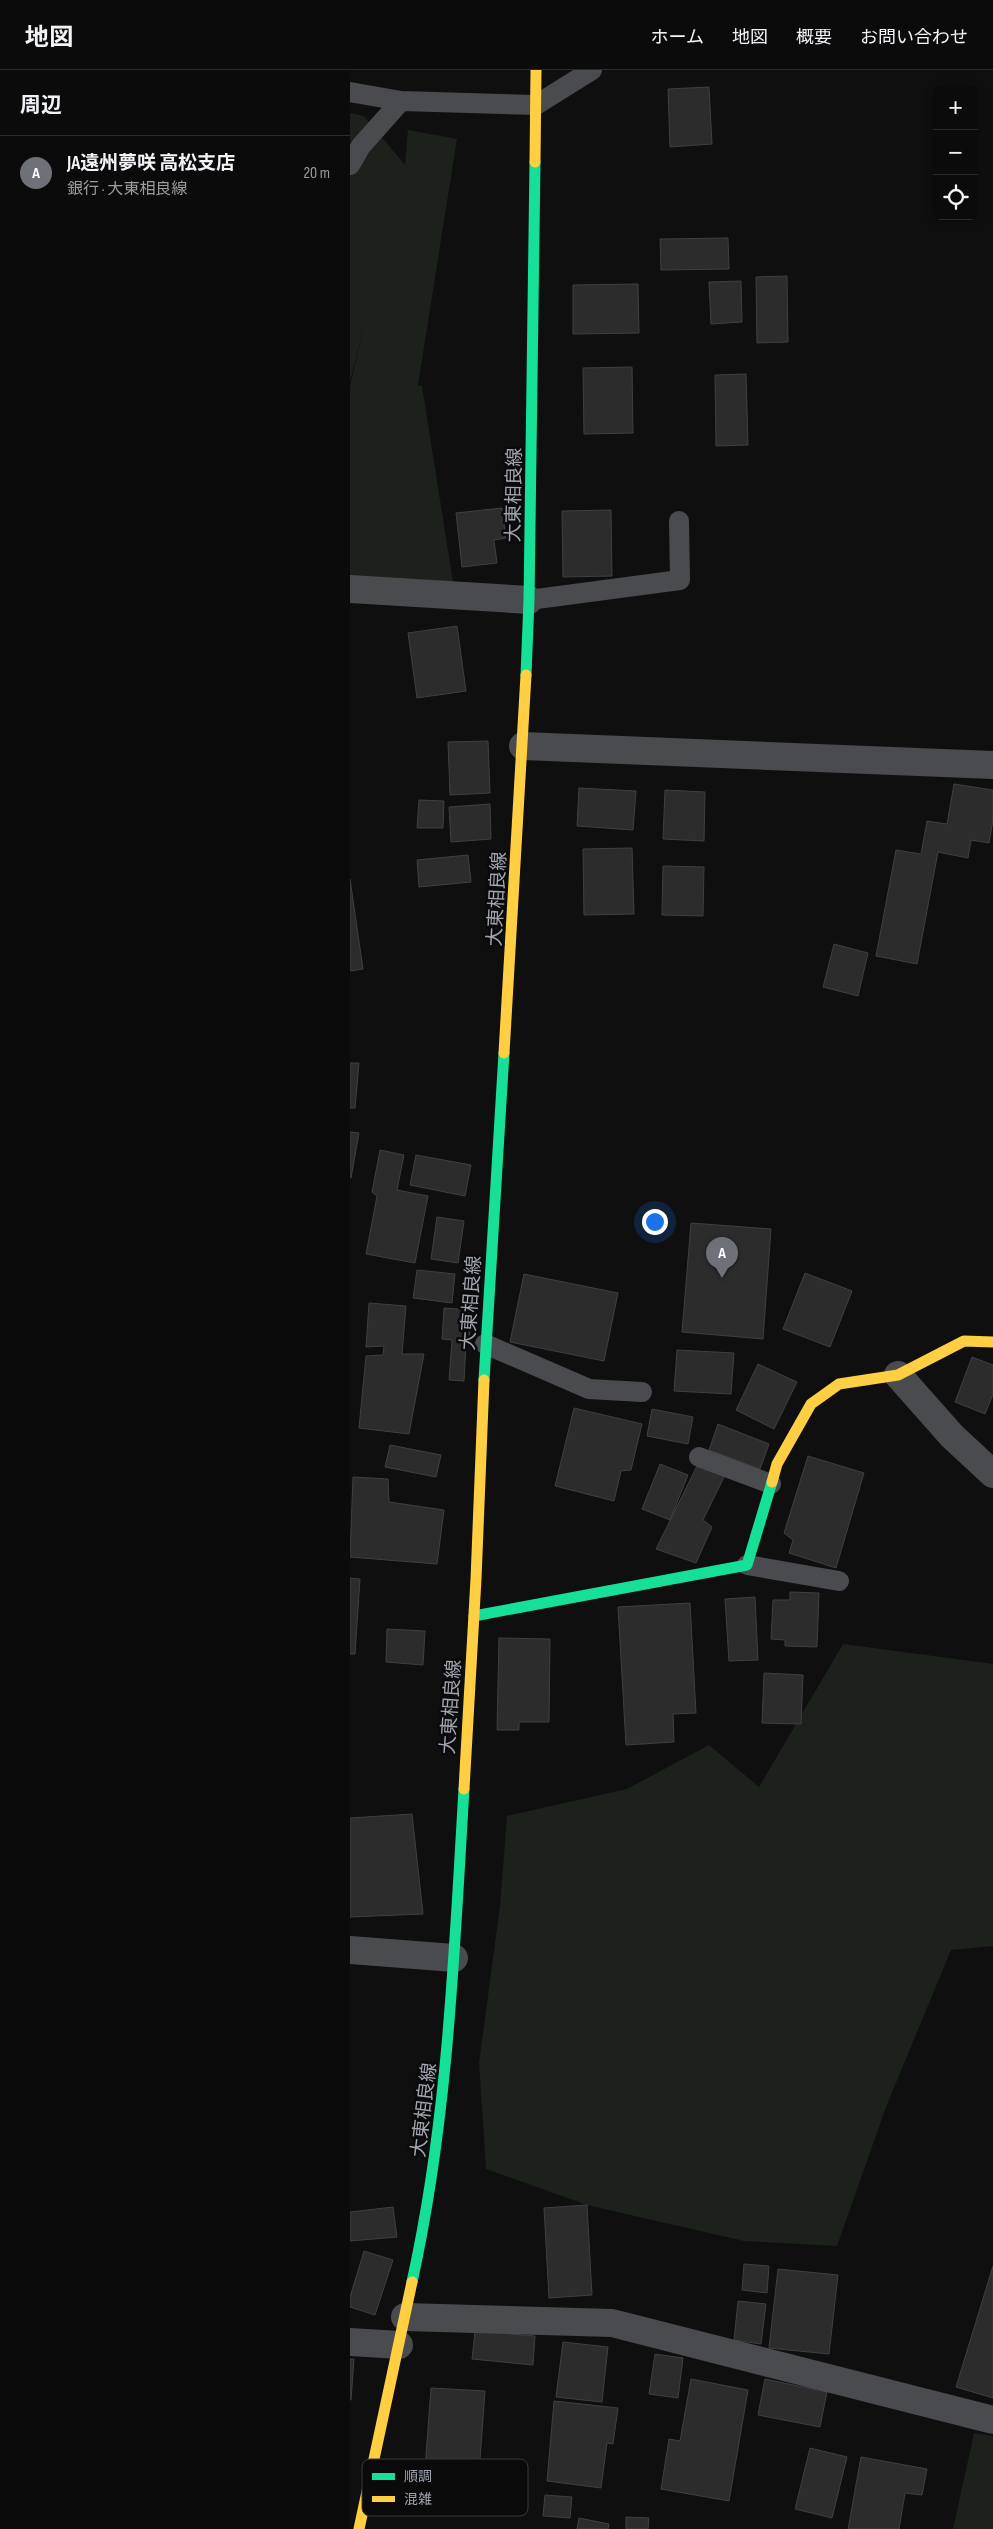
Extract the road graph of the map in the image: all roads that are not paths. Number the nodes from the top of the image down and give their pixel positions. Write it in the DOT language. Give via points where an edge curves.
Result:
graph roads {
  1 [pos="536,70"];
  2 [pos="592,70"];
  3 [pos="350,92"];
  4 [pos="402,101"];
  5 [pos="536,104"];
  6 [pos="350,165"];
  7 [pos="679,521"];
  8 [pos="350,589"];
  9 [pos="528,600"];
  10 [pos="522,746"];
  11 [pos="993,765"];
  12 [pos="993,1342"];
  13 [pos="485,1344"];
  14 [pos="898,1375"];
  15 [pos="642,1392"];
  16 [pos="699,1458"];
  17 [pos="993,1474"];
  18 [pos="771,1484"];
  19 [pos="747,1565"];
  20 [pos="839,1581"];
  21 [pos="474,1616"];
  22 [pos="350,1950"];
  23 [pos="454,1958"];
  24 [pos="406,2317"];
  25 [pos="350,2342"];
  26 [pos="399,2345"];
  27 [pos="993,2420"];
  28 [pos="374,2459"];
  29 [pos="362,2511"];
  30 [pos="358,2529"];
  1 -- 5 [label="main road, 大東相良線"];
  2 -- 5 [label="lane"];
  3 -- 4 [label="lane"];
  4 -- 5 [label="lane"];
  4 -- 6 [label="lane" via="361,146"];
  5 -- 9 [label="main road, 大東相良線"];
  7 -- 9 [label="lane" via="680,580"];
  8 -- 9 [label="street"];
  9 -- 10 [label="main road, 大東相良線"];
  10 -- 11 [label="street"];
  10 -- 13 [label="main road, 大東相良線"];
  12 -- 14 [label="main road" via="964,1341"];
  13 -- 15 [label="lane" via="589,1389"];
  13 -- 21 [label="main road, 大東相良線"];
  14 -- 17 [label="street" via="952,1436"];
  14 -- 18 [label="main road" via="839,1384 811,1404 777,1464"];
  16 -- 18 [label="lane"];
  18 -- 19 [label="main road"];
  19 -- 20 [label="lane"];
  19 -- 21 [label="main road"];
  21 -- 23 [label="main road, 大東相良線"];
  22 -- 23 [label="street"];
  23 -- 24 [label="main road, 大東相良線" via="442,2111 425,2224"];
  24 -- 26 [label="main road, 大東相良線"];
  24 -- 27 [label="street" via="612,2323"];
  25 -- 26 [label="street"];
  26 -- 28 [label="main road, 大東相良線"];
  29 -- 30 [label="main road, 大東相良線"];
}
